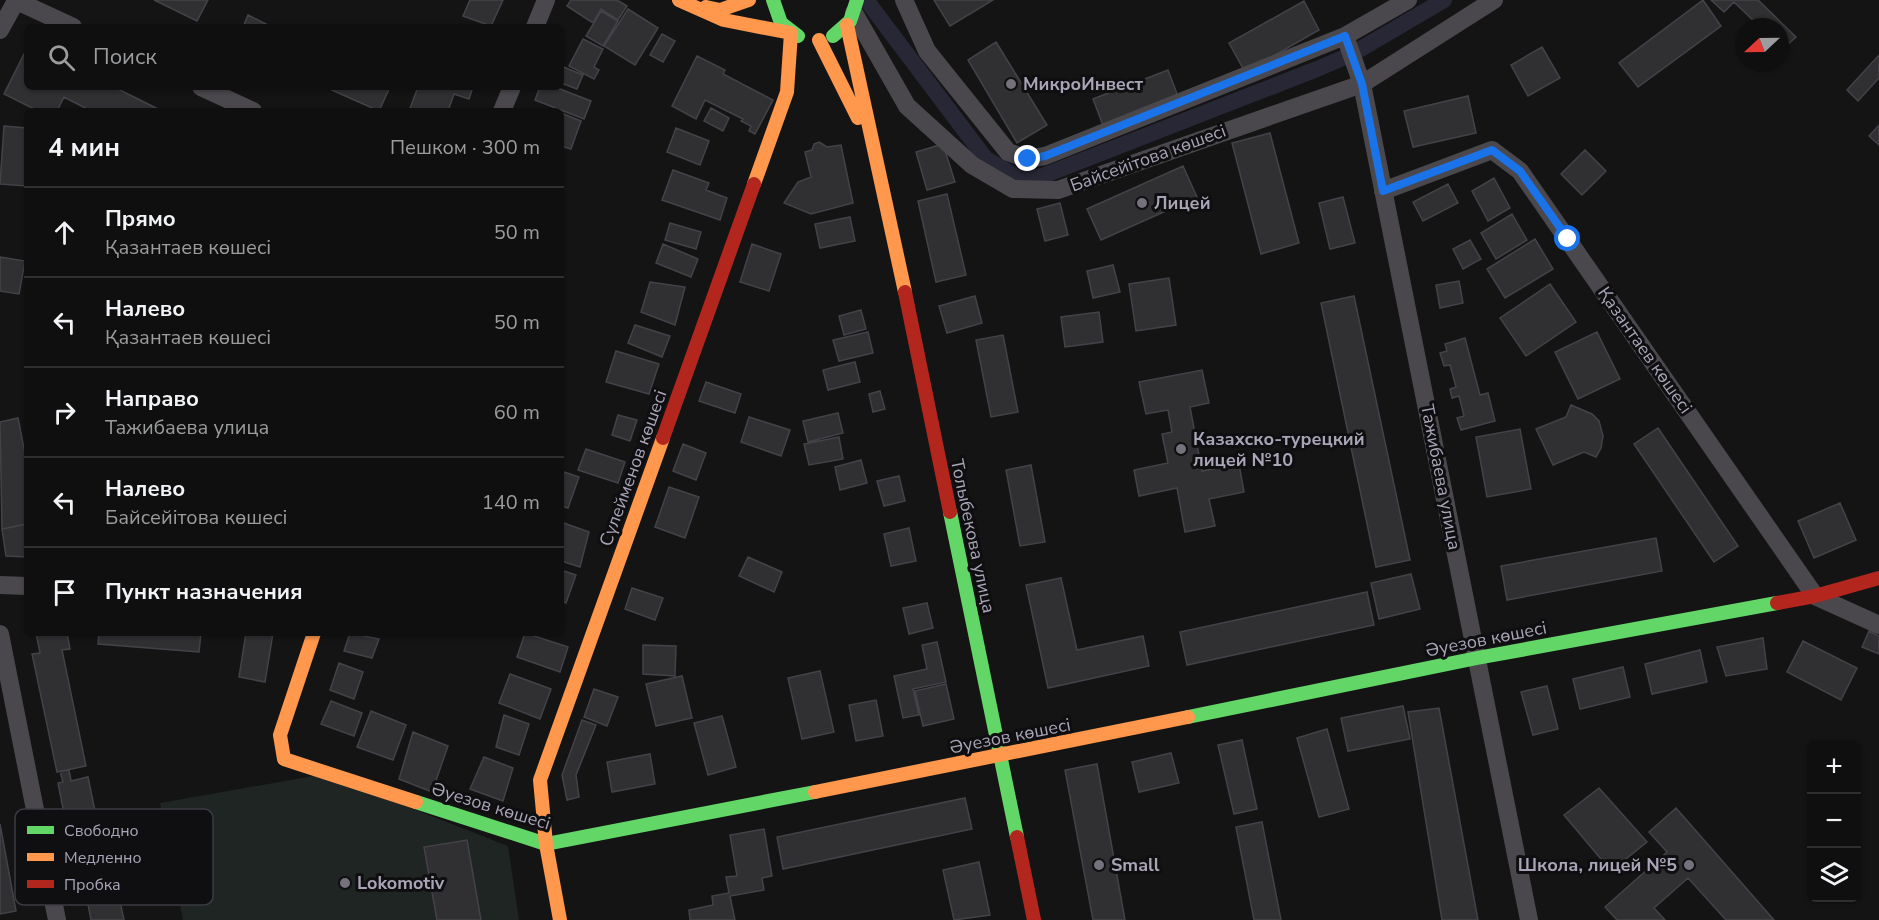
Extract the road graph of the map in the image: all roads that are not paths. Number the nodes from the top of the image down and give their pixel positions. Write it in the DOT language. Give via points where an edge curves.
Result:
graph roads {
  1 [pos="16,0"];
  2 [pos="546,0"];
  3 [pos="748,0"];
  4 [pos="773,0"];
  5 [pos="904,0"];
  6 [pos="1408,0"];
  7 [pos="1494,0"];
  8 [pos="683,2"];
  9 [pos="853,13"];
  10 [pos="67,24"];
  11 [pos="536,24"];
  12 [pos="0,30"];
  13 [pos="791,33"];
  14 [pos="1345,36"];
  15 [pos="819,40"];
  16 [pos="1362,84"];
  17 [pos="207,90"];
  18 [pos="511,90"];
  19 [pos="246,108"];
  20 [pos="503,108"];
  21 [pos="878,159"];
  22 [pos="1383,191"];
  23 [pos="1879,578"];
  24 [pos="0,585"];
  25 [pos="24,586"];
  26 [pos="1815,596"];
  27 [pos="1879,625"];
  28 [pos="0,634"];
  29 [pos="313,636"];
  30 [pos="1477,658"];
  31 [pos="1000,756"];
  32 [pos="35,809"];
  33 [pos="546,844"];
  34 [pos="54,905"];
  35 [pos="57,920"];
  36 [pos="560,920"];
  37 [pos="1034,920"];
  38 [pos="1529,920"];
  1 -- 10 [label="street"];
  1 -- 12 [label="street"];
  2 -- 11 [label="street"];
  3 -- 8 [label="street" via="720,10"];
  4 -- 13 [label="street" via="781,23"];
  5 -- 14 [label="street, Байсейітова көшесі" via="927,51 1008,152 1028,159 1045,156"];
  6 -- 14 [label="street, Байсейітова көшесі"];
  7 -- 16 [label="street, Байсейітова көшесі"];
  8 -- 13 [label="street" via="724,20"];
  9 -- 15 [label="street" via="839,33"];
  9 -- 16 [label="street, Байсейітова көшесі" via="907,106 972,165 1013,189 1058,190"];
  9 -- 21 [label="street"];
  13 -- 15 [label="street"];
  13 -- 33 [label="street, Сүлейменов көшесі" via="786,92 540,780"];
  14 -- 16 [label="street, Тажибаева улица"];
  15 -- 21 [label="street"];
  16 -- 22 [label="street, Тажибаева улица"];
  17 -- 19 [label="street"];
  18 -- 20 [label="street"];
  21 -- 31 [label="street, Толыбекова улица"];
  22 -- 26 [label="street, Қазантаев көшесі" via="1492,150 1520,171"];
  22 -- 30 [label="street, Тажибаева улица"];
  23 -- 26 [label="street, Әуезов көшесі"];
  24 -- 25 [label="street"];
  26 -- 27 [label="street"];
  26 -- 30 [label="street, Әуезов көшесі"];
  28 -- 32 [label="street"];
  29 -- 33 [label="street, Әуезов көшесі" via="280,735 284,759"];
  30 -- 31 [label="street, Әуезов көшесі"];
  30 -- 38 [label="street, Тажибаева улица"];
  31 -- 33 [label="street, Әуезов көшесі"];
  31 -- 37 [label="street, Толыбекова улица"];
  33 -- 36 [label="street, Сүлейменов көшесі"];
  34 -- 35 [label="street"];
}
